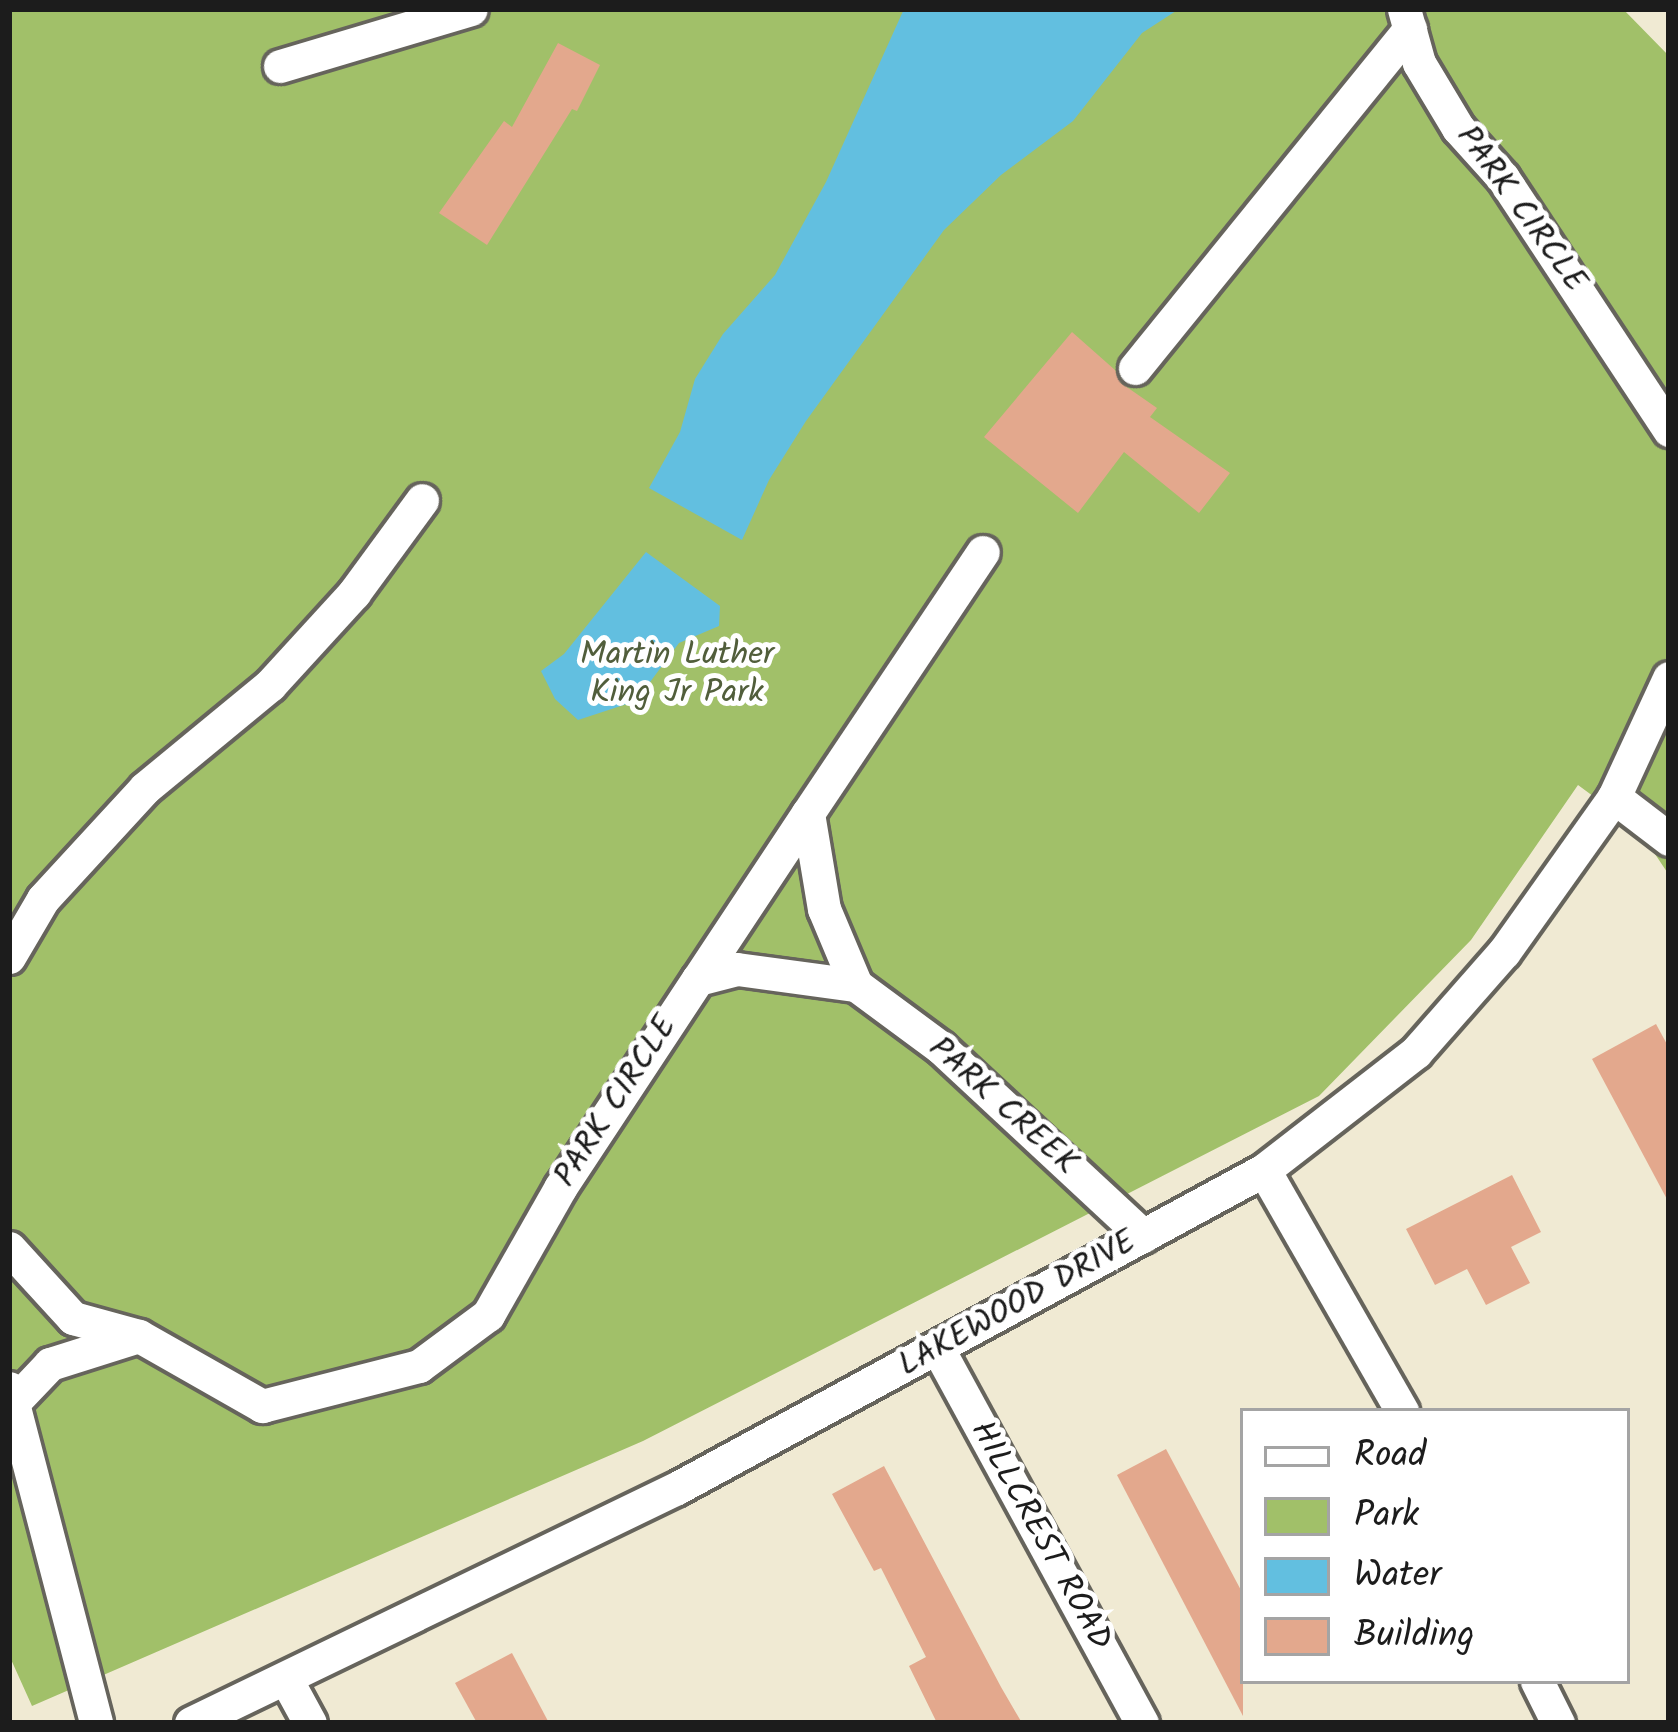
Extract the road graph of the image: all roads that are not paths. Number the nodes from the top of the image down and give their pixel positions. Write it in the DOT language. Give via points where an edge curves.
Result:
graph roads {
  1 [pos="471,9"];
  2 [pos="1407,19"];
  3 [pos="280,66"];
  4 [pos="1135,368"];
  5 [pos="1664,407"];
  6 [pos="422,500"];
  7 [pos="983,552"];
  8 [pos="1669,678"];
  9 [pos="1614,797"];
  10 [pos="808,813"];
  11 [pos="1669,839"];
  12 [pos="9,957"];
  13 [pos="698,979"];
  14 [pos="856,985"];
  15 [pos="1264,1170"];
  16 [pos="1143,1237"];
  17 [pos="9,1248"];
  18 [pos="139,1336"];
  19 [pos="938,1349"];
  20 [pos="11,1395"];
  21 [pos="1400,1408"];
  22 [pos="286,1679"];
  23 [pos="1538,1684"];
  24 [pos="96,1723"];
  25 [pos="191,1723"];
  26 [pos="310,1723"];
  27 [pos="1142,1723"];
  28 [pos="1558,1723"];
  1 -- 3 [label="street"];
  2 -- 4 [label="street"];
  2 -- 5 [label="street, PARK CIRCLE" via="1419,63 1458,128"];
  6 -- 12 [label="street" via="354,593 270,685 145,788 43,899"];
  7 -- 10 [label="street"];
  8 -- 9 [label="street, LAKEWOOD DRIVE"];
  9 -- 11 [label="street"];
  9 -- 15 [label="street, LAKEWOOD DRIVE" via="1504,952 1416,1052"];
  10 -- 13 [label="street"];
  10 -- 14 [label="street" via="824,909"];
  13 -- 14 [label="street, PARK CIRCLE" via="737,969"];
  13 -- 18 [label="street, PARK CIRCLE" via="560,1187 488,1315 419,1366 262,1406"];
  14 -- 16 [label="street, PARK CREEK" via="940,1048"];
  15 -- 16 [label="street, LAKEWOOD DRIVE"];
  15 -- 21 [label="street"];
  16 -- 19 [label="street, LAKEWOOD DRIVE"];
  17 -- 18 [label="street, PARK CIRCLE" via="74,1318"];
  18 -- 20 [label="street" via="50,1364"];
  19 -- 22 [label="street, LAKEWOOD DRIVE" via="677,1488"];
  19 -- 27 [label="street, HILLCREST ROAD"];
  20 -- 24 [label="street"];
  22 -- 25 [label="street, LAKEWOOD DRIVE"];
  22 -- 26 [label="street"];
  23 -- 28 [label="street"];
}
